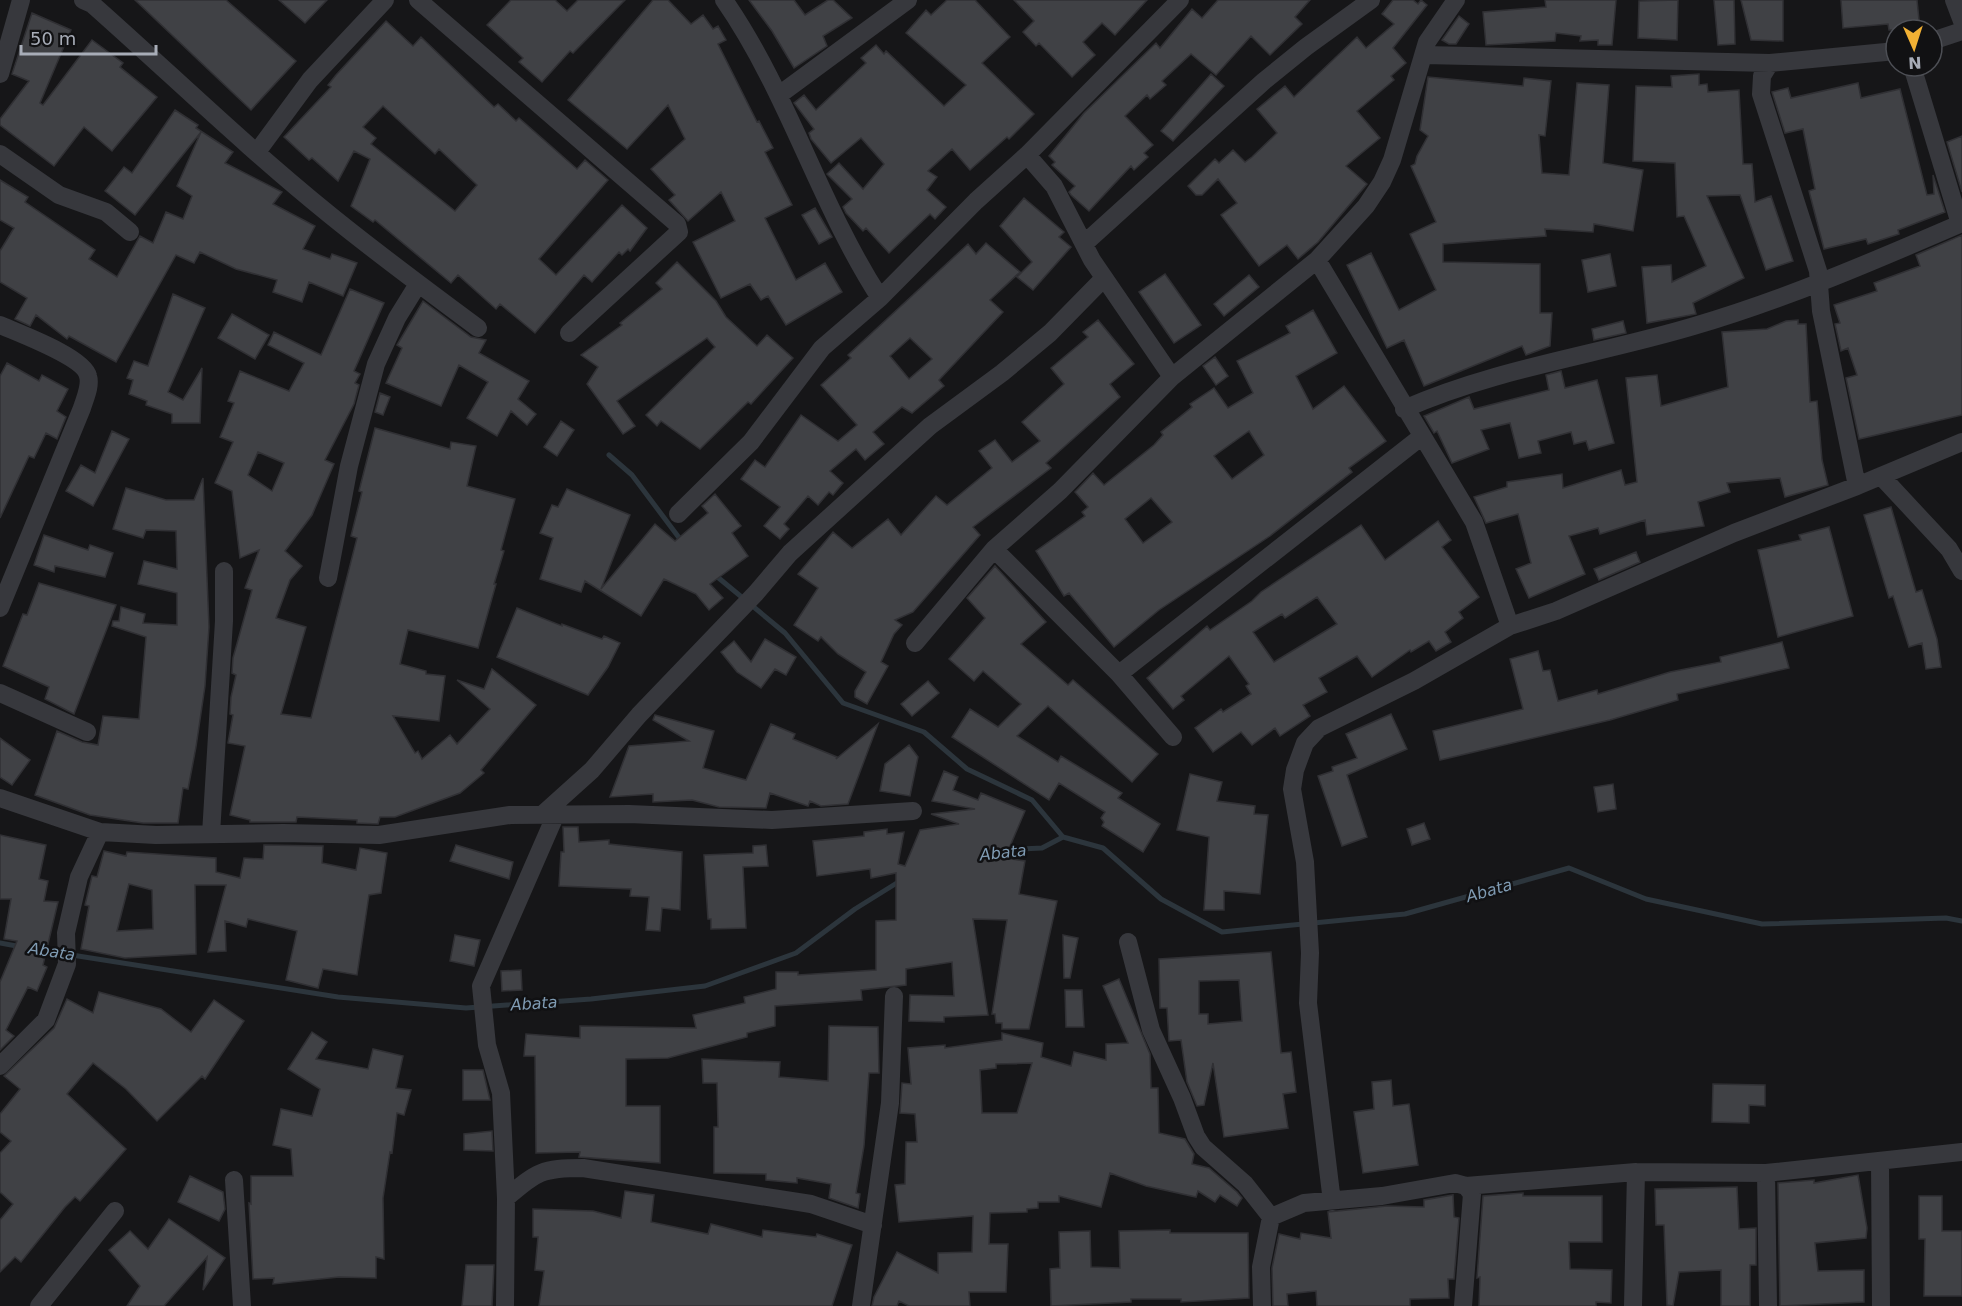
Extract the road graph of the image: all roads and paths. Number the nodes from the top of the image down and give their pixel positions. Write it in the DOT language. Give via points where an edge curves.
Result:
graph roads {
  1 [pos="21,0"];
  2 [pos="83,0"];
  3 [pos="386,0"];
  4 [pos="418,0"];
  5 [pos="724,0"];
  6 [pos="908,0"];
  7 [pos="1179,0"];
  8 [pos="1371,0"];
  9 [pos="1456,0"];
  10 [pos="1954,0"];
  11 [pos="1962,21"];
  12 [pos="1962,31"];
  13 [pos="1944,37"];
  14 [pos="1884,52"];
  15 [pos="1424,55"];
  16 [pos="1770,63"];
  17 [pos="0,74"];
  18 [pos="1916,78"];
  19 [pos="780,95"];
  20 [pos="257,152"];
  21 [pos="0,154"];
  22 [pos="1027,155"];
  23 [pos="1961,224"];
  24 [pos="130,232"];
  25 [pos="1085,243"];
  26 [pos="1317,260"];
  27 [pos="1104,278"];
  28 [pos="1819,282"];
  29 [pos="418,284"];
  30 [pos="880,298"];
  31 [pos="0,325"];
  32 [pos="478,328"];
  33 [pos="569,333"];
  34 [pos="1172,377"];
  35 [pos="1404,409"];
  36 [pos="1421,437"];
  37 [pos="1962,442"];
  38 [pos="1881,476"];
  39 [pos="1857,486"];
  40 [pos="678,514"];
  41 [pos="994,549"];
  42 [pos="224,571"];
  43 [pos="1962,571"];
  44 [pos="328,578"];
  45 [pos="0,608"];
  46 [pos="1510,626"];
  47 [pos="915,643"];
  48 [pos="1119,674"];
  49 [pos="0,693"];
  50 [pos="87,732"];
  51 [pos="1173,737"];
  52 [pos="0,798"];
  53 [pos="913,811"];
  54 [pos="549,814"];
  55 [pos="100,832"];
  56 [pos="211,834"];
  57 [pos="1128,942"];
  58 [pos="894,996"];
  59 [pos="0,1065"];
  60 [pos="1962,1152"];
  61 [pos="1880,1161"];
  62 [pos="1636,1172"];
  63 [pos="1766,1173"];
  64 [pos="234,1180"];
  65 [pos="1466,1186"];
  66 [pos="506,1198"];
  67 [pos="1332,1202"];
  68 [pos="115,1211"];
  69 [pos="1271,1217"];
  70 [pos="873,1225"];
  71 [pos="39,1306"];
  72 [pos="242,1306"];
  73 [pos="505,1306"];
  74 [pos="861,1306"];
  75 [pos="1262,1306"];
  76 [pos="1463,1306"];
  77 [pos="1633,1306"];
  78 [pos="1768,1306"];
  79 [pos="1881,1306"];
  1 -- 17 [label="street"];
  2 -- 20 [label="street" via="139,44"];
  3 -- 20 [label="street" via="310,80"];
  4 -- 33 [label="street" via="677,224 680,232"];
  5 -- 19 [label="street" via="748,34"];
  6 -- 19 [label="street"];
  7 -- 22 [label="street"];
  8 -- 25 [label="street" via="1264,81"];
  9 -- 15 [label="street" via="1427,42"];
  10 -- 11 [label="street"];
  12 -- 13 [label="street"];
  14 -- 16 [label="street"];
  15 -- 16 [label="street"];
  15 -- 26 [label="street" via="1382,182 1366,206"];
  16 -- 28 [label="street" via="1762,76 1761,94"];
  18 -- 23 [label="street"];
  19 -- 30 [label="street" via="822,196"];
  20 -- 29 [label="street"];
  21 -- 24 [label="street" via="59,195 106,212"];
  22 -- 25 [label="street" via="1054,186"];
  22 -- 30 [label="street"];
  23 -- 28 [label="street"];
  25 -- 27 [label="street"];
  26 -- 34 [label="street"];
  26 -- 35 [label="street"];
  27 -- 34 [label="street"];
  27 -- 54 [label="street" via="1050,333 930,426 790,553"];
  28 -- 35 [label="street" via="1694,326 1529,367 1436,395"];
  28 -- 39 [label="street" via="1821,310"];
  29 -- 32 [label="street"];
  29 -- 44 [label="street" via="376,364 349,466"];
  30 -- 40 [label="street" via="822,348 751,442"];
  31 -- 45 [label="street" via="80,362 88,375 88,390"];
  34 -- 41 [label="street" via="1060,491"];
  35 -- 36 [label="street"];
  36 -- 46 [label="street" via="1473,522"];
  36 -- 48 [label="street"];
  37 -- 38 [label="street"];
  38 -- 39 [label="street"];
  38 -- 43 [label="street" via="1948,549"];
  39 -- 46 [label="street" via="1734,533 1556,611"];
  41 -- 47 [label="street"];
  41 -- 48 [label="street"];
  42 -- 56 [label="street"];
  46 -- 67 [label="street" via="1414,681 1319,728 1305,743 1295,770 1292,789 1305,862 1310,953 1308,1003"];
  48 -- 51 [label="street"];
  49 -- 50 [label="street"];
  52 -- 55 [label="street"];
  53 -- 54 [label="street" via="772,820"];
  54 -- 56 [label="street" via="482,817 379,835"];
  54 -- 66 [label="street" via="481,986 487,1045 501,1093"];
  55 -- 56 [label="street"];
  55 -- 59 [label="street" via="79,877 66,933 67,964 46,1020"];
  57 -- 69 [label="street" via="1151,1030 1196,1136 1245,1184"];
  58 -- 70 [label="street" via="890,1103"];
  60 -- 61 [label="street"];
  61 -- 63 [label="street"];
  61 -- 79 [label="street"];
  62 -- 63 [label="street"];
  62 -- 65 [label="street"];
  62 -- 77 [label="street"];
  63 -- 78 [label="street"];
  64 -- 72 [label="street"];
  65 -- 67 [label="street" via="1455,1183"];
  65 -- 76 [label="street" via="1472,1194"];
  66 -- 70 [label="street" via="535,1174 583,1168 811,1204"];
  66 -- 73 [label="street"];
  67 -- 69 [label="street" via="1304,1203"];
  68 -- 71 [label="street"];
  69 -- 75 [label="street" via="1261,1267"];
  70 -- 74 [label="street"];
}
